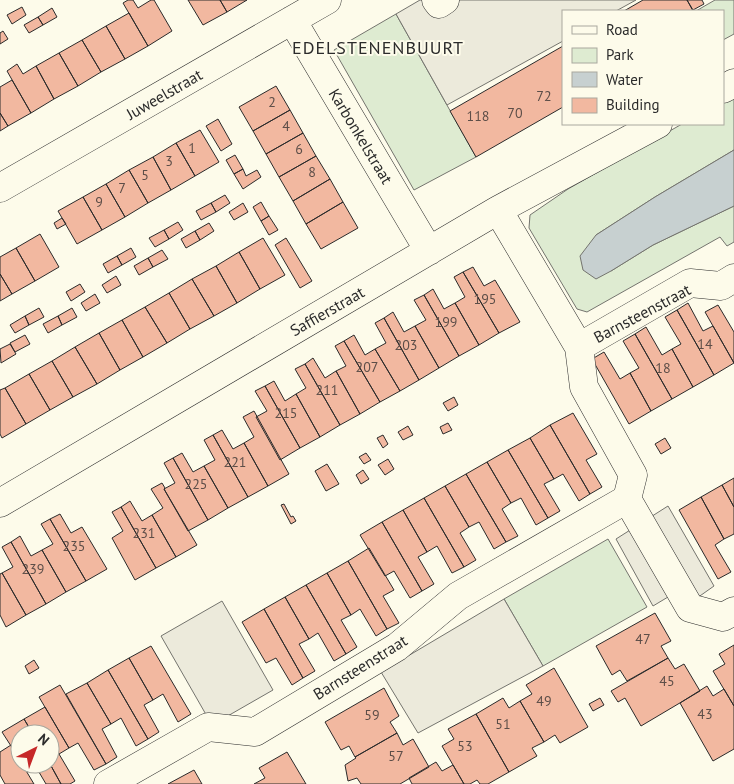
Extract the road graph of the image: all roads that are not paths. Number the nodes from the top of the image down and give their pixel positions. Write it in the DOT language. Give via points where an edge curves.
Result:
graph roads {
  1 [pos="328,0"];
  2 [pos="436,0"];
  3 [pos="445,0"];
  4 [pos="292,20"];
  5 [pos="656,125"];
  6 [pos="0,188"];
  7 [pos="498,210"];
  8 [pos="429,251"];
  9 [pos="734,278"];
  10 [pos="579,347"];
  11 [pos="627,498"];
  12 [pos="0,503"];
  13 [pos="734,611"];
  14 [pos="108,784"];
  1 -- 4 [label="street, Juweelstraat"];
  2 -- 3 [label="street" via="438,4"];
  4 -- 6 [label="street, Juweelstraat"];
  4 -- 8 [label="street, Karbonkelstraat"];
  5 -- 7 [label="street, Saffierstraat"];
  7 -- 8 [label="street, Saffierstraat"];
  7 -- 10 [label="street, Barnsteenstraat"];
  8 -- 12 [label="street, Saffierstraat"];
  9 -- 10 [label="street, Barnsteenstraat" via="721,286 690,284"];
  10 -- 11 [label="street, Barnsteenstraat" via="584,387 633,475"];
  11 -- 13 [label="street" via="690,608 723,617"];
  11 -- 14 [label="street, Barnsteenstraat" via="458,596 397,647 255,732 208,727"];
}
